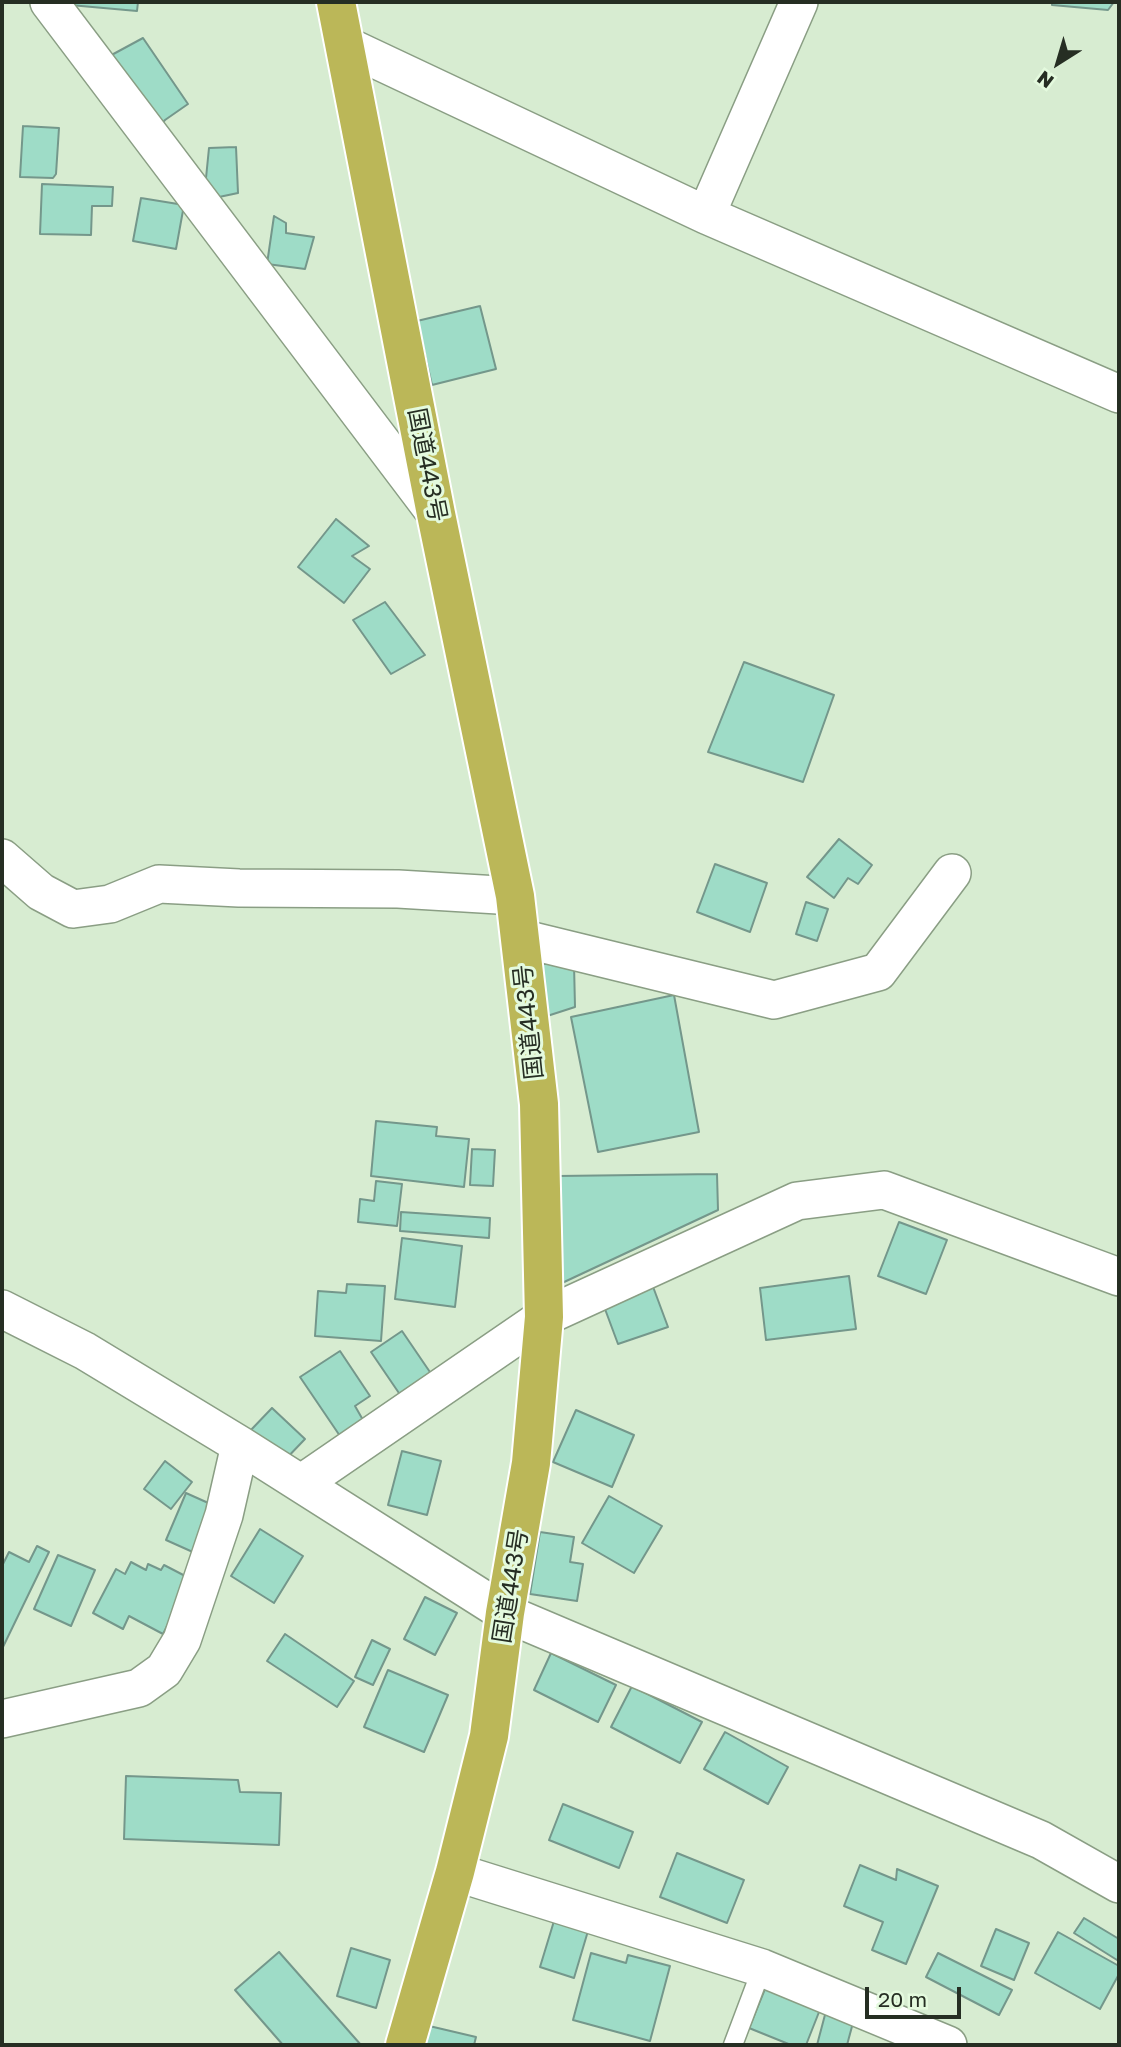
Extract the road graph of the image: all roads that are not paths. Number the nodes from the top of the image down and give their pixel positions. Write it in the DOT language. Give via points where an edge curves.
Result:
graph roads {
  1 [pos="49,2"];
  2 [pos="336,2"];
  3 [pos="799,2"];
  4 [pos="345,45"];
  5 [pos="706,215"];
  6 [pos="1119,394"];
  7 [pos="436,514"];
  8 [pos="2,858"];
  9 [pos="952,873"];
  10 [pos="515,896"];
  11 [pos="520,938"];
  12 [pos="1119,1277"];
  13 [pos="2,1309"];
  14 [pos="544,1317"];
  15 [pos="240,1445"];
  16 [pos="302,1483"];
  17 [pos="505,1613"];
  18 [pos="2,1719"];
  19 [pos="455,1872"];
  20 [pos="1119,1884"];
  21 [pos="762,1968"];
  22 [pos="405,2045"];
  23 [pos="733,2045"];
  24 [pos="948,2045"];
  1 -- 7 [label="street"];
  2 -- 4 [label="highway, 国道443号"];
  3 -- 5 [label="street"];
  4 -- 5 [label="street"];
  4 -- 7 [label="highway, 国道443号"];
  5 -- 6 [label="street"];
  7 -- 10 [label="highway, 国道443号"];
  8 -- 10 [label="street" via="41,892 73,909 110,904 159,884 398,888"];
  9 -- 11 [label="street" via="878,972 774,1000"];
  10 -- 11 [label="highway, 国道443号"];
  11 -- 14 [label="highway, 国道443号" via="539,1104"];
  12 -- 14 [label="street" via="884,1190 797,1201"];
  13 -- 15 [label="street" via="85,1351"];
  14 -- 16 [label="street"];
  14 -- 17 [label="highway, 国道443号" via="531,1463"];
  15 -- 16 [label="street"];
  15 -- 18 [label="street" via="224,1515 182,1640 164,1670 139,1688"];
  16 -- 17 [label="street"];
  17 -- 19 [label="highway, 国道443号" via="489,1736"];
  17 -- 20 [label="street" via="1041,1840"];
  19 -- 21 [label="street"];
  19 -- 22 [label="highway, 国道443号"];
  21 -- 23 [label="lane"];
  21 -- 24 [label="street"];
}
